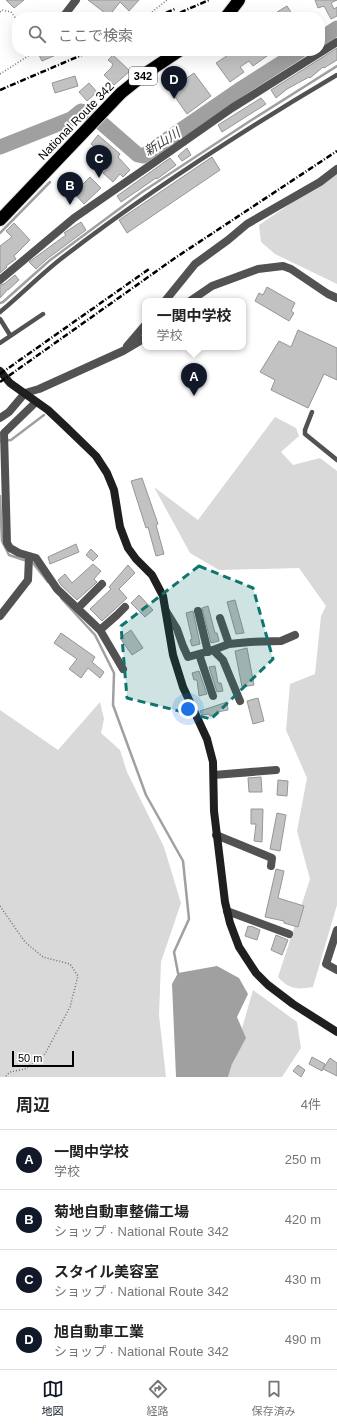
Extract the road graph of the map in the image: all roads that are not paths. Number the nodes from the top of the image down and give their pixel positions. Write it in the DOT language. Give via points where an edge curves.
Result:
graph roads {
  1 [pos="76,0"];
  2 [pos="239,0"];
  3 [pos="67,12"];
  4 [pos="230,12"];
  5 [pos="337,42"];
  6 [pos="325,50"];
  7 [pos="172,56"];
  8 [pos="315,56"];
  9 [pos="337,75"];
  10 [pos="337,169"];
  11 [pos="0,220"];
  12 [pos="0,280"];
  13 [pos="167,298"];
  14 [pos="194,298"];
  15 [pos="337,298"];
  16 [pos="0,312"];
  17 [pos="43,314"];
  18 [pos="0,319"];
  19 [pos="142,328"];
  20 [pos="10,335"];
  21 [pos="142,340"];
  22 [pos="0,343"];
  23 [pos="123,351"];
  24 [pos="0,371"];
  25 [pos="25,393"];
  26 [pos="36,402"];
  27 [pos="312,412"];
  28 [pos="0,418"];
  29 [pos="337,460"];
  30 [pos="29,557"];
  31 [pos="102,584"];
  32 [pos="125,607"];
  33 [pos="78,608"];
  34 [pos="165,610"];
  35 [pos="198,611"];
  36 [pos="0,616"];
  37 [pos="220,618"];
  38 [pos="100,630"];
  39 [pos="295,635"];
  40 [pos="228,644"];
  41 [pos="210,651"];
  42 [pos="199,654"];
  43 [pos="123,668"];
  44 [pos="213,696"];
  45 [pos="240,702"];
  46 [pos="276,770"];
  47 [pos="214,775"];
  48 [pos="216,835"];
  49 [pos="271,866"];
  50 [pos="227,912"];
  51 [pos="337,930"];
  52 [pos="289,934"];
  53 [pos="337,970"];
  54 [pos="337,1032"];
  1 -- 3 [label="street"];
  2 -- 4 [label="highway"];
  5 -- 6 [label="street"];
  7 -- 11 [label="highway, National Route 342 / 342" via="133,83"];
  8 -- 12 [label="street" via="232,108 74,218"];
  9 -- 16 [label="lane" via="211,152 105,226 60,260"];
  10 -- 13 [label="street" via="320,182 247,224 195,264"];
  14 -- 15 [label="street" via="212,286 258,269 283,266"];
  17 -- 20 [label="lane"];
  18 -- 20 [label="lane"];
  19 -- 23 [label="street"];
  20 -- 22 [label="lane"];
  21 -- 23 [label="street"];
  23 -- 25 [label="street"];
  24 -- 25 [label="street" via="10,383"];
  25 -- 26 [label="street"];
  25 -- 28 [label="street"];
  26 -- 30 [label="street" via="4,433 7,543 10,548"];
  26 -- 34 [label="street" via="60,420 96,456 107,473 114,490 120,527 128,548 152,575 163,596"];
  27 -- 29 [label="lane" via="305,434"];
  30 -- 33 [label="street" via="36,558 57,589"];
  30 -- 36 [label="street" via="28,580"];
  31 -- 33 [label="street"];
  32 -- 38 [label="street"];
  33 -- 38 [label="street"];
  34 -- 42 [label="street" via="177,629 188,657"];
  34 -- 47 [label="street" via="173,655 183,687 207,739"];
  35 -- 41 [label="street"];
  37 -- 40 [label="street"];
  38 -- 43 [label="street"];
  39 -- 40 [label="street" via="281,641"];
  40 -- 41 [label="street"];
  41 -- 42 [label="street"];
  41 -- 45 [label="street" via="223,660"];
  42 -- 44 [label="street"];
  46 -- 47 [label="street"];
  47 -- 48 [label="street"];
  48 -- 49 [label="street" via="272,858"];
  48 -- 50 [label="street"];
  50 -- 52 [label="street"];
  50 -- 54 [label="street" via="239,947 256,973 293,1004"];
  51 -- 53 [label="street" via="326,964"];
}
